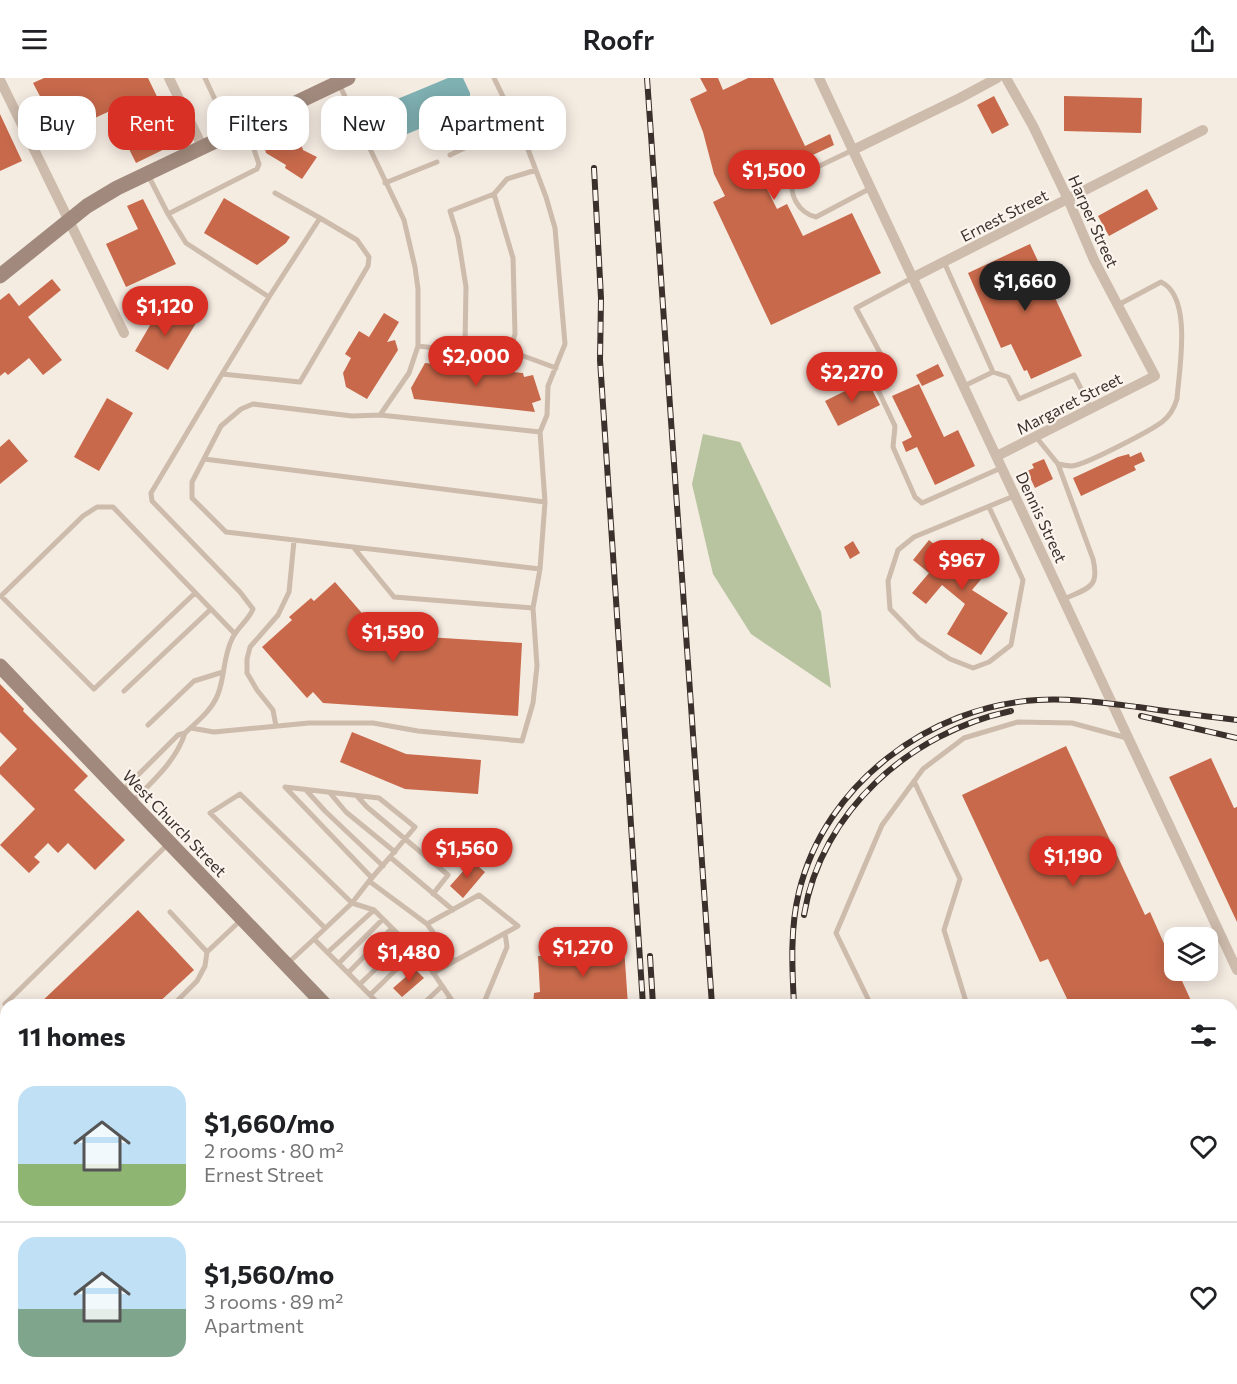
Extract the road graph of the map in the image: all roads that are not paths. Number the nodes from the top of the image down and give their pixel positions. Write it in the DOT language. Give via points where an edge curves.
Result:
graph roads {
  1 [pos="169,78"];
  2 [pos="205,78"];
  3 [pos="494,78"];
  4 [pos="819,78"];
  5 [pos="997,78"];
  6 [pos="1006,78"];
  7 [pos="0,80"];
  8 [pos="341,80"];
  9 [pos="213,96"];
  10 [pos="308,96"];
  11 [pos="503,96"];
  12 [pos="1203,130"];
  13 [pos="207,144"];
  14 [pos="202,146"];
  15 [pos="254,150"];
  16 [pos="459,150"];
  17 [pos="528,150"];
  18 [pos="853,150"];
  19 [pos="450,155"];
  20 [pos="436,162"];
  21 [pos="536,170"];
  22 [pos="147,173"];
  23 [pos="385,183"];
  24 [pos="871,188"];
  25 [pos="275,193"];
  26 [pos="494,194"];
  27 [pos="1068,199"];
  28 [pos="168,214"];
  29 [pos="320,218"];
  30 [pos="69,219"];
  31 [pos="944,262"];
  32 [pos="0,276"];
  33 [pos="914,278"];
  34 [pos="269,297"];
  35 [pos="1118,305"];
  36 [pos="124,333"];
  37 [pos="465,344"];
  38 [pos="418,346"];
  39 [pos="510,351"];
  40 [pos="556,368"];
  41 [pos="993,372"];
  42 [pos="222,374"];
  43 [pos="1155,376"];
  44 [pos="964,386"];
  45 [pos="1091,408"];
  46 [pos="380,415"];
  47 [pos="540,432"];
  48 [pos="1036,436"];
  49 [pos="997,456"];
  50 [pos="204,459"];
  51 [pos="1058,464"];
  52 [pos="1002,467"];
  53 [pos="1016,496"];
  54 [pos="545,502"];
  55 [pos="989,507"];
  56 [pos="294,541"];
  57 [pos="354,548"];
  58 [pos="540,569"];
  59 [pos="195,593"];
  60 [pos="1064,599"];
  61 [pos="533,608"];
  62 [pos="211,609"];
  63 [pos="235,634"];
  64 [pos="0,666"];
  65 [pos="223,672"];
  66 [pos="124,692"];
  67 [pos="148,725"];
  68 [pos="276,726"];
  69 [pos="191,728"];
  70 [pos="185,733"];
  71 [pos="1128,738"];
  72 [pos="914,781"];
  73 [pos="306,790"];
  74 [pos="330,792"];
  75 [pos="357,795"];
  76 [pos="126,797"];
  77 [pos="405,840"];
  78 [pos="170,843"];
  79 [pos="395,852"];
  80 [pos="390,857"];
  81 [pos="383,866"];
  82 [pos="371,880"];
  83 [pos="433,894"];
  84 [pos="352,903"];
  85 [pos="374,910"];
  86 [pos="453,910"];
  87 [pos="170,912"];
  88 [pos="242,919"];
  89 [pos="383,919"];
  90 [pos="427,924"];
  91 [pos="325,928"];
  92 [pos="392,928"];
  93 [pos="504,933"];
  94 [pos="314,939"];
  95 [pos="405,940"];
  96 [pos="415,951"];
  97 [pos="207,952"];
  98 [pos="328,952"];
  99 [pos="454,961"];
  100 [pos="339,963"];
  101 [pos="286,965"];
  102 [pos="1237,969"];
  103 [pos="348,973"];
  104 [pos="434,973"];
  105 [pos="360,984"];
  106 [pos="442,986"];
  107 [pos="370,994"];
  108 [pos="450,998"];
  109 [pos="10,999"];
  110 [pos="179,999"];
  111 [pos="319,999"];
  112 [pos="375,999"];
  113 [pos="429,999"];
  114 [pos="485,999"];
  115 [pos="868,999"];
  116 [pos="965,999"];
  1 -- 14 [label="street"];
  2 -- 9 [label="lane"];
  3 -- 11 [label="lane"];
  4 -- 18 [label="street, Dennis Street"];
  5 -- 18 [label="street"];
  6 -- 27 [label="street, Harper Street"];
  7 -- 30 [label="street"];
  8 -- 10 [label="street"];
  8 -- 23 [label="lane"];
  12 -- 27 [label="street, Ernest Street"];
  13 -- 14 [label="street"];
  14 -- 22 [label="street"];
  15 -- 28 [label="lane" via="257,169"];
  16 -- 19 [label="lane"];
  17 -- 21 [label="lane"];
  18 -- 24 [label="street, Dennis Street"];
  18 -- 24 [label="lane" via="796,177 792,190 798,206 816,217"];
  20 -- 23 [label="lane"];
  21 -- 26 [label="lane" via="507,179"];
  21 -- 40 [label="lane" via="556,240 566,344"];
  22 -- 28 [label="lane"];
  22 -- 30 [label="street"];
  23 -- 38 [label="lane" via="404,220 415,267"];
  24 -- 33 [label="street, Dennis Street"];
  25 -- 29 [label="lane"];
  26 -- 37 [label="lane" via="450,211 466,287"];
  26 -- 39 [label="lane" via="513,258 515,334"];
  27 -- 31 [label="street, Ernest Street"];
  27 -- 35 [label="street, Harper Street"];
  28 -- 34 [label="lane" via="186,243"];
  29 -- 34 [label="lane"];
  29 -- 42 [label="lane" via="357,240 369,257 368,266 300,382"];
  30 -- 32 [label="street"];
  30 -- 36 [label="street"];
  31 -- 33 [label="street, Ernest Street"];
  31 -- 41 [label="lane"];
  33 -- 44 [label="street, Dennis Street"];
  33 -- 52 [label="lane" via="856,308 893,377 878,390 895,426 893,447 915,497 922,503"];
  34 -- 42 [label="lane"];
  35 -- 43 [label="street, Harper Street"];
  35 -- 51 [label="lane" via="1161,282 1174,292 1182,326 1174,411 1156,426 1088,461 1073,466"];
  37 -- 38 [label="lane" via="451,350"];
  37 -- 39 [label="lane"];
  38 -- 46 [label="lane" via="409,373"];
  39 -- 40 [label="lane"];
  40 -- 47 [label="lane" via="548,387 547,415"];
  41 -- 44 [label="lane"];
  41 -- 45 [label="lane" via="1008,377 1019,399 1074,375"];
  42 -- 63 [label="lane" via="151,493 152,501 254,609"];
  43 -- 45 [label="street, Margaret Street"];
  44 -- 49 [label="street, Dennis Street"];
  45 -- 48 [label="street, Margaret Street"];
  46 -- 47 [label="lane"];
  46 -- 50 [label="lane" via="351,416 253,404 221,426"];
  47 -- 54 [label="lane"];
  48 -- 49 [label="street, Margaret Street"];
  48 -- 51 [label="lane"];
  49 -- 52 [label="street, Dennis Street"];
  50 -- 54 [label="lane"];
  50 -- 56 [label="lane" via="192,482 192,498 226,532"];
  51 -- 60 [label="lane" via="1096,574 1091,585"];
  52 -- 53 [label="street, Dennis Street"];
  53 -- 55 [label="lane"];
  53 -- 60 [label="street, Dennis Street"];
  54 -- 58 [label="lane"];
  55 -- 55 [label="lane" via="914,537 898,550 888,581 890,609 919,639 972,668 989,662 1011,645 1023,580"];
  56 -- 57 [label="lane"];
  56 -- 68 [label="lane" via="289,592 278,615 250,647 247,659 247,673 273,710"];
  57 -- 58 [label="lane"];
  57 -- 61 [label="lane" via="394,597"];
  58 -- 61 [label="lane"];
  59 -- 59 [label="lane" via="94,688 1,596 97,507 113,507"];
  59 -- 62 [label="lane"];
  60 -- 71 [label="street, Dennis Street"];
  61 -- 68 [label="lane" via="537,666 533,703 522,741 373,723"];
  62 -- 63 [label="lane"];
  62 -- 66 [label="lane"];
  63 -- 65 [label="lane"];
  64 -- 76 [label="street, West Church Street"];
  65 -- 67 [label="lane" via="194,681"];
  65 -- 69 [label="lane" via="211,708"];
  68 -- 69 [label="lane" via="214,732"];
  69 -- 70 [label="lane"];
  70 -- 76 [label="lane" via="178,735"];
  70 -- 76 [label="lane" via="168,765"];
  71 -- 72 [label="lane" via="1072,723 1018,722 964,738 923,769"];
  71 -- 102 [label="street, Dennis Street"];
  72 -- 115 [label="lane" via="882,825 836,933"];
  72 -- 116 [label="lane" via="960,879 944,930"];
  73 -- 74 [label="lane"];
  73 -- 81 [label="lane"];
  73 -- 82 [label="lane" via="285,788"];
  74 -- 75 [label="lane"];
  74 -- 79 [label="lane" via="346,812"];
  75 -- 77 [label="lane"];
  75 -- 77 [label="lane" via="379,798 415,827"];
  76 -- 78 [label="street, West Church Street"];
  77 -- 79 [label="lane"];
  77 -- 83 [label="lane" via="448,875"];
  78 -- 88 [label="street, West Church Street"];
  78 -- 109 [label="lane"];
  79 -- 80 [label="lane"];
  80 -- 81 [label="lane"];
  80 -- 83 [label="lane"];
  81 -- 82 [label="lane"];
  82 -- 84 [label="lane"];
  82 -- 90 [label="lane"];
  83 -- 86 [label="lane"];
  84 -- 85 [label="lane"];
  84 -- 91 [label="lane"];
  84 -- 91 [label="lane" via="240,794 210,813"];
  85 -- 89 [label="lane"];
  85 -- 98 [label="lane"];
  86 -- 90 [label="lane"];
  86 -- 93 [label="lane" via="479,895 518,926"];
  87 -- 97 [label="lane"];
  88 -- 97 [label="lane"];
  88 -- 101 [label="street, West Church Street"];
  89 -- 92 [label="lane"];
  89 -- 100 [label="lane"];
  90 -- 99 [label="lane"];
  91 -- 94 [label="lane"];
  92 -- 95 [label="lane"];
  92 -- 103 [label="lane"];
  93 -- 99 [label="lane"];
  93 -- 114 [label="lane" via="507,947"];
  94 -- 98 [label="lane"];
  94 -- 101 [label="lane"];
  95 -- 96 [label="lane"];
  95 -- 105 [label="lane"];
  96 -- 104 [label="lane"];
  96 -- 107 [label="lane"];
  97 -- 110 [label="lane" via="197,981"];
  98 -- 100 [label="lane"];
  99 -- 104 [label="lane"];
  100 -- 103 [label="lane"];
  101 -- 111 [label="street, West Church Street"];
  103 -- 105 [label="lane"];
  104 -- 106 [label="lane"];
  105 -- 107 [label="lane"];
  106 -- 108 [label="lane"];
  106 -- 113 [label="lane"];
  107 -- 112 [label="lane"];
}
